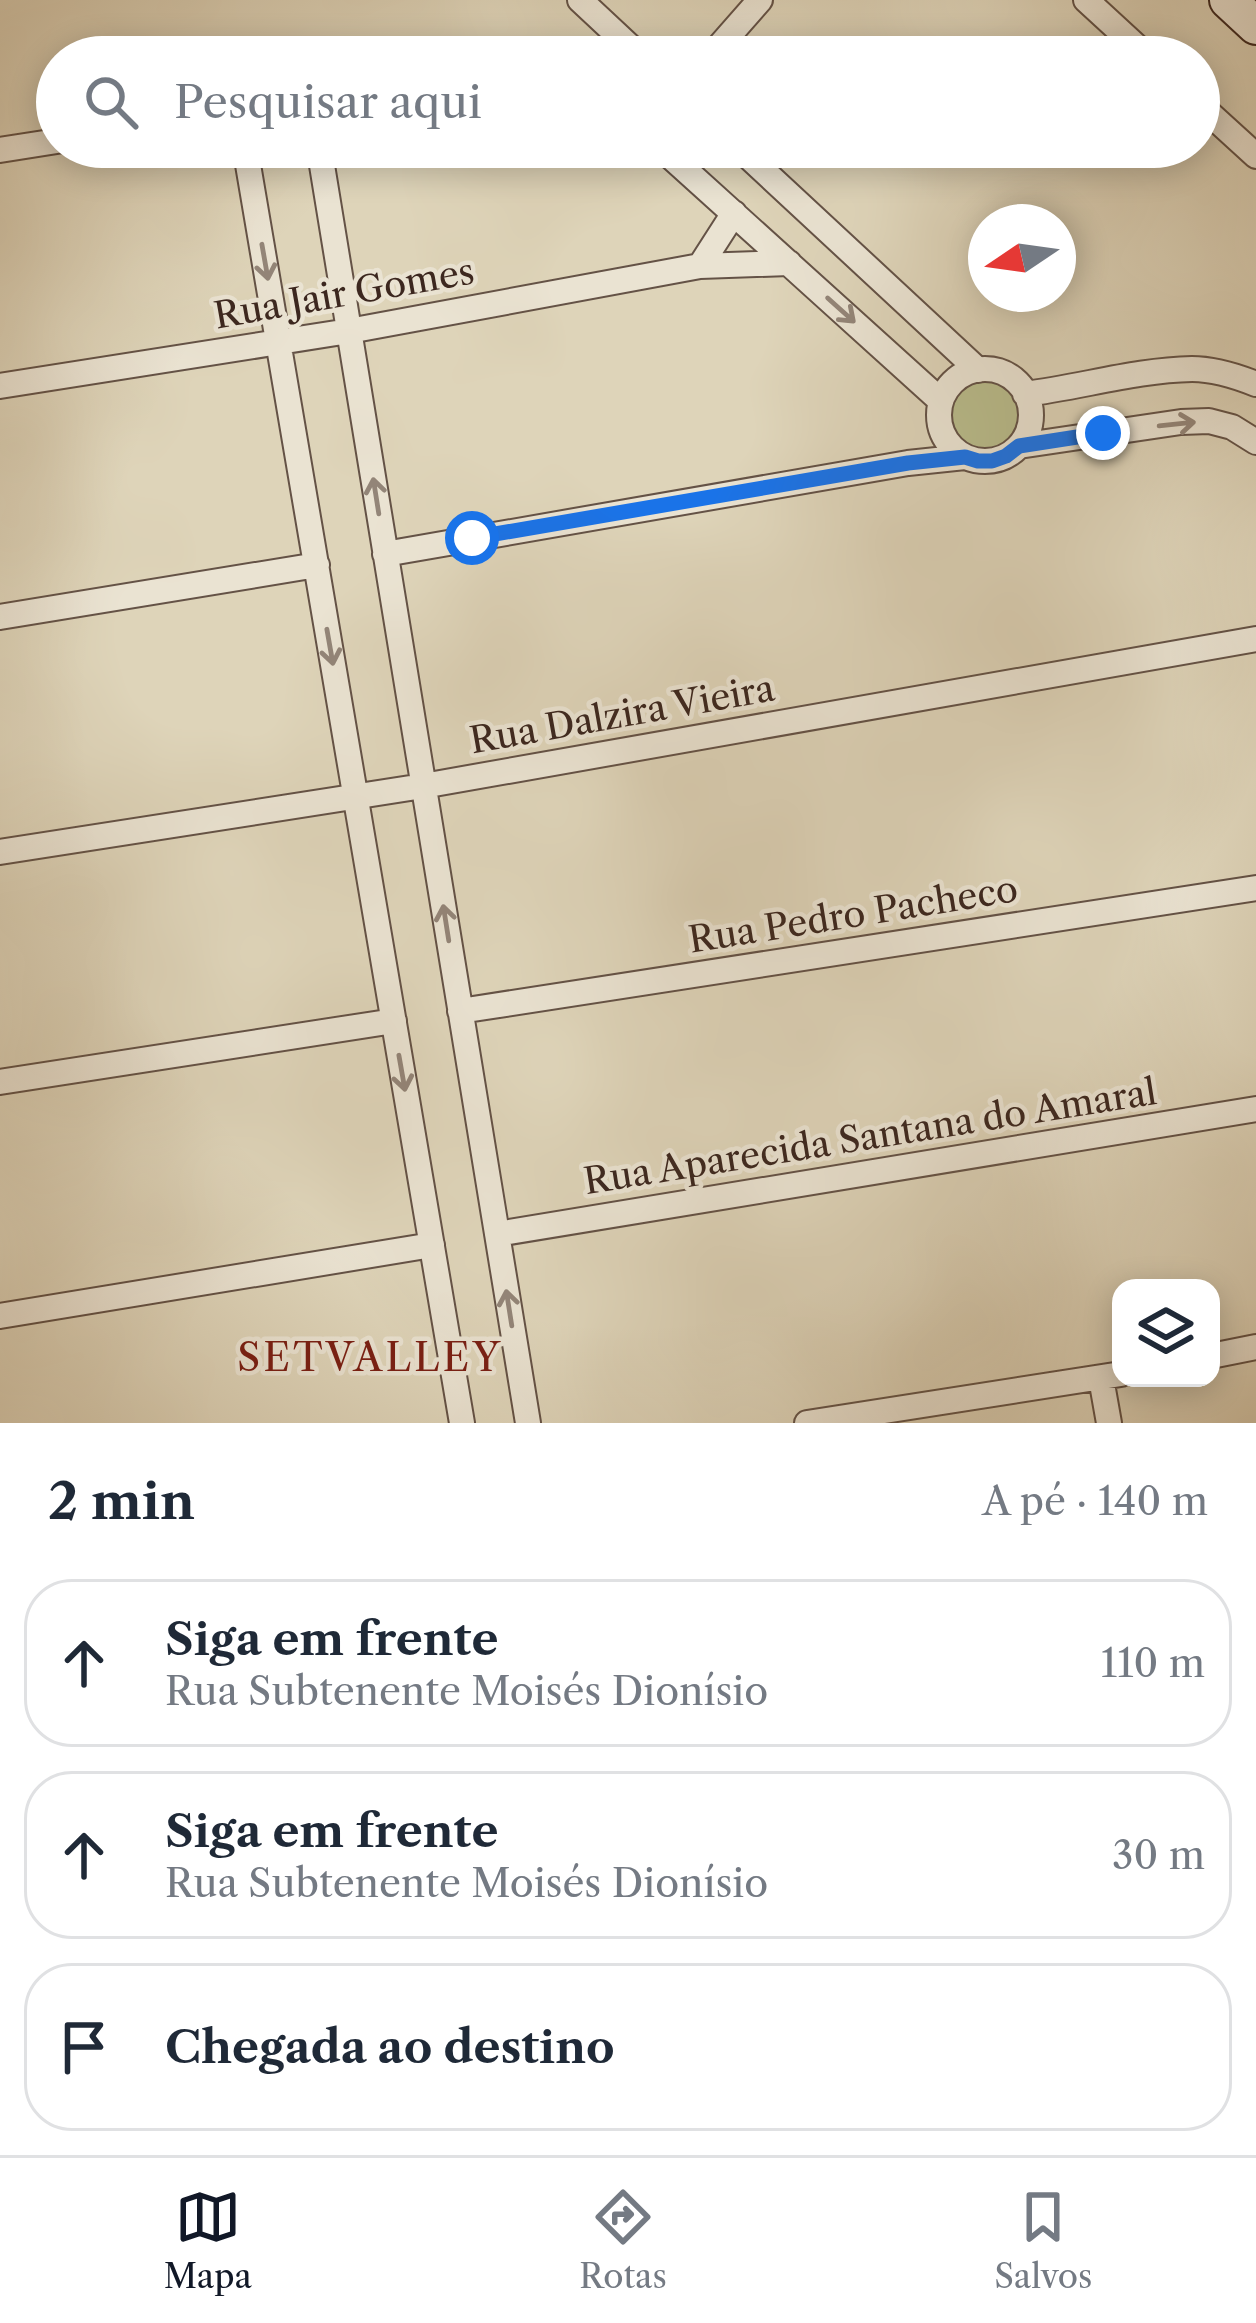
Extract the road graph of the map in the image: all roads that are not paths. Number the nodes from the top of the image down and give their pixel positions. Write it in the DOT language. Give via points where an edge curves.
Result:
graph roads {
  1 [pos="580,0"];
  2 [pos="760,0"];
  3 [pos="1086,0"];
  4 [pos="1228,0"];
  5 [pos="1256,26"];
  6 [pos="619,36"];
  7 [pos="728,36"];
  8 [pos="1125,36"];
  9 [pos="1220,123"];
  10 [pos="36,144"];
  11 [pos="0,149"];
  12 [pos="1256,156"];
  13 [pos="249,168"];
  14 [pos="322,168"];
  15 [pos="683,168"];
  16 [pos="761,168"];
  17 [pos="734,214"];
  18 [pos="789,262"];
  19 [pos="700,266"];
  20 [pos="349,331"];
  21 [pos="279,342"];
  22 [pos="978,370"];
  23 [pos="1256,384"];
  24 [pos="0,386"];
  25 [pos="1025,394"];
  26 [pos="941,401"];
  27 [pos="945,438"];
  28 [pos="1256,442"];
  29 [pos="1019,446"];
  30 [pos="965,457"];
  31 [pos="908,463"];
  32 [pos="386,554"];
  33 [pos="316,565"];
  34 [pos="0,617"];
  35 [pos="1256,639"];
  36 [pos="423,786"];
  37 [pos="356,796"];
  38 [pos="0,852"];
  39 [pos="1256,888"];
  40 [pos="460,1011"];
  41 [pos="394,1021"];
  42 [pos="0,1082"];
  43 [pos="1256,1109"];
  44 [pos="496,1234"];
  45 [pos="432,1245"];
  46 [pos="0,1316"];
  47 [pos="1256,1347"];
  48 [pos="1220,1354"];
  49 [pos="1111,1376"];
  50 [pos="461,1423"];
  51 [pos="528,1423"];
  52 [pos="807,1423"];
  53 [pos="1109,1423"];
  1 -- 6 [label="street"];
  2 -- 7 [label="street"];
  3 -- 8 [label="street"];
  4 -- 5 [label="main road"];
  9 -- 12 [label="street"];
  10 -- 11 [label="street"];
  13 -- 21 [label="street, one-way"];
  14 -- 20 [label="street"];
  15 -- 17 [label="street"];
  16 -- 22 [label="street"];
  17 -- 18 [label="street"];
  17 -- 19 [label="street"];
  18 -- 19 [label="street, Rua Jair Gomes"];
  18 -- 26 [label="street, one-way"];
  19 -- 20 [label="street, Rua Jair Gomes"];
  20 -- 21 [label="street, Rua Jair Gomes"];
  32 -- 20 [label="street, one-way"];
  21 -- 24 [label="street, Rua Jair Gomes"];
  21 -- 33 [label="street"];
  22 -- 25 [label="street" via="1010,377"];
  22 -- 26 [label="street" via="959,377"];
  23 -- 25 [label="street" via="1196,369"];
  25 -- 29 [label="street" via="1030,423"];
  26 -- 27 [label="street"];
  27 -- 30 [label="street"];
  27 -- 31 [label="street"];
  29 -- 28 [label="street, one-way" via="1210,421"];
  29 -- 30 [label="street" via="992,461"];
  30 -- 31 [label="street"];
  31 -- 32 [label="street"];
  32 -- 36 [label="street"];
  33 -- 34 [label="street"];
  33 -- 37 [label="street, one-way"];
  35 -- 36 [label="street, Rua Dalzira Vieira"];
  36 -- 37 [label="street, Rua Dalzira Vieira"];
  40 -- 36 [label="street, one-way"];
  37 -- 38 [label="street, Rua Dalzira Vieira"];
  37 -- 41 [label="street"];
  39 -- 40 [label="street, Rua Pedro Pacheco"];
  40 -- 44 [label="street"];
  41 -- 42 [label="street"];
  41 -- 45 [label="street, one-way"];
  43 -- 44 [label="street, Rua Aparecida Santana do Amaral"];
  51 -- 44 [label="street, one-way"];
  45 -- 46 [label="street"];
  45 -- 50 [label="street"];
  47 -- 48 [label="street"];
  49 -- 52 [label="street"];
  49 -- 53 [label="street"];
}
